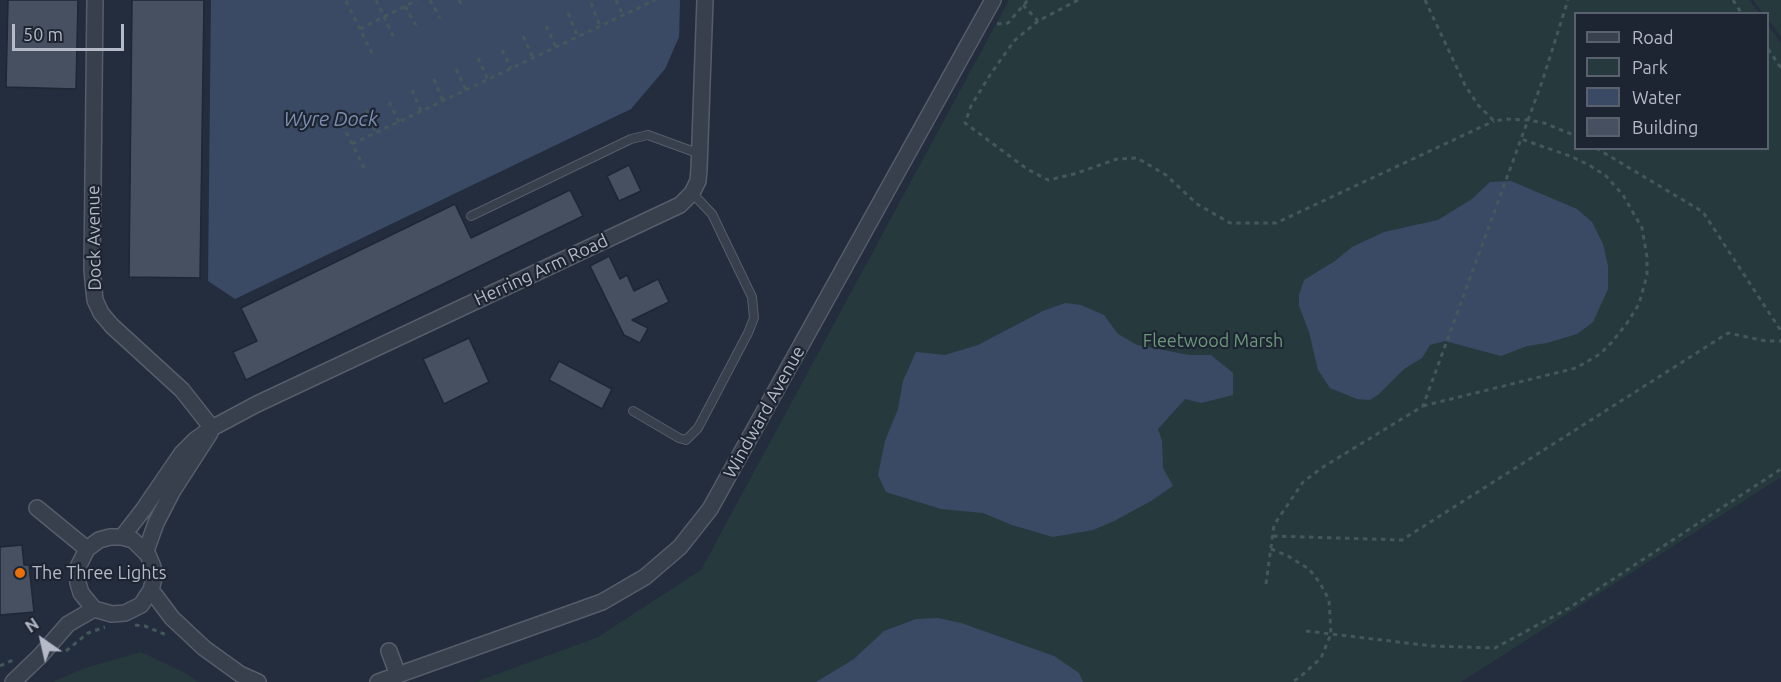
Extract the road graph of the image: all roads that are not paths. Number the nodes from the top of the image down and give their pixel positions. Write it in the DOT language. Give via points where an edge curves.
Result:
graph roads {
  1 [pos="95,0"];
  2 [pos="705,0"];
  3 [pos="993,0"];
  4 [pos="700,154"];
  5 [pos="692,193"];
  6 [pos="471,216"];
  7 [pos="633,411"];
  8 [pos="212,428"];
  9 [pos="36,508"];
  10 [pos="122,537"];
  11 [pos="87,549"];
  12 [pos="146,551"];
  13 [pos="151,590"];
  14 [pos="81,593"];
  15 [pos="141,605"];
  16 [pos="94,609"];
  17 [pos="172,618"];
  18 [pos="68,624"];
  19 [pos="390,651"];
  20 [pos="25,670"];
  21 [pos="398,675"];
  22 [pos="0,680"];
  23 [pos="13,682"];
  24 [pos="258,682"];
  25 [pos="378,682"];
  1 -- 8 [label="street, Dock Avenue" via="95,300 112,326 182,390"];
  2 -- 4 [label="street"];
  3 -- 21 [label="street, Windward Avenue" via="710,509 680,547 645,577 602,602"];
  4 -- 5 [label="street" via="698,181"];
  4 -- 6 [label="lane" via="648,135 631,139"];
  5 -- 7 [label="lane" via="712,214 752,297 754,318 698,428 686,440"];
  5 -- 8 [label="street, Herring Arm Road" via="680,205 658,216"];
  8 -- 10 [label="street, Herring Arm Road" via="182,453"];
  8 -- 12 [label="street, Herring Arm Road" via="172,492"];
  9 -- 11 [label="street"];
  10 -- 11 [label="street" via="99,540"];
  10 -- 12 [label="street"];
  11 -- 14 [label="street" via="77,569"];
  12 -- 13 [label="street" via="153,567"];
  13 -- 15 [label="street"];
  13 -- 17 [label="street"];
  14 -- 16 [label="street"];
  14 -- 18 [label="street"];
  15 -- 16 [label="street" via="125,613"];
  15 -- 17 [label="street"];
  16 -- 18 [label="street"];
  17 -- 24 [label="street" via="221,661"];
  18 -- 20 [label="street"];
  19 -- 21 [label="street"];
  20 -- 22 [label="street"];
  20 -- 23 [label="street"];
  21 -- 25 [label="street, Windward Avenue"];
}
